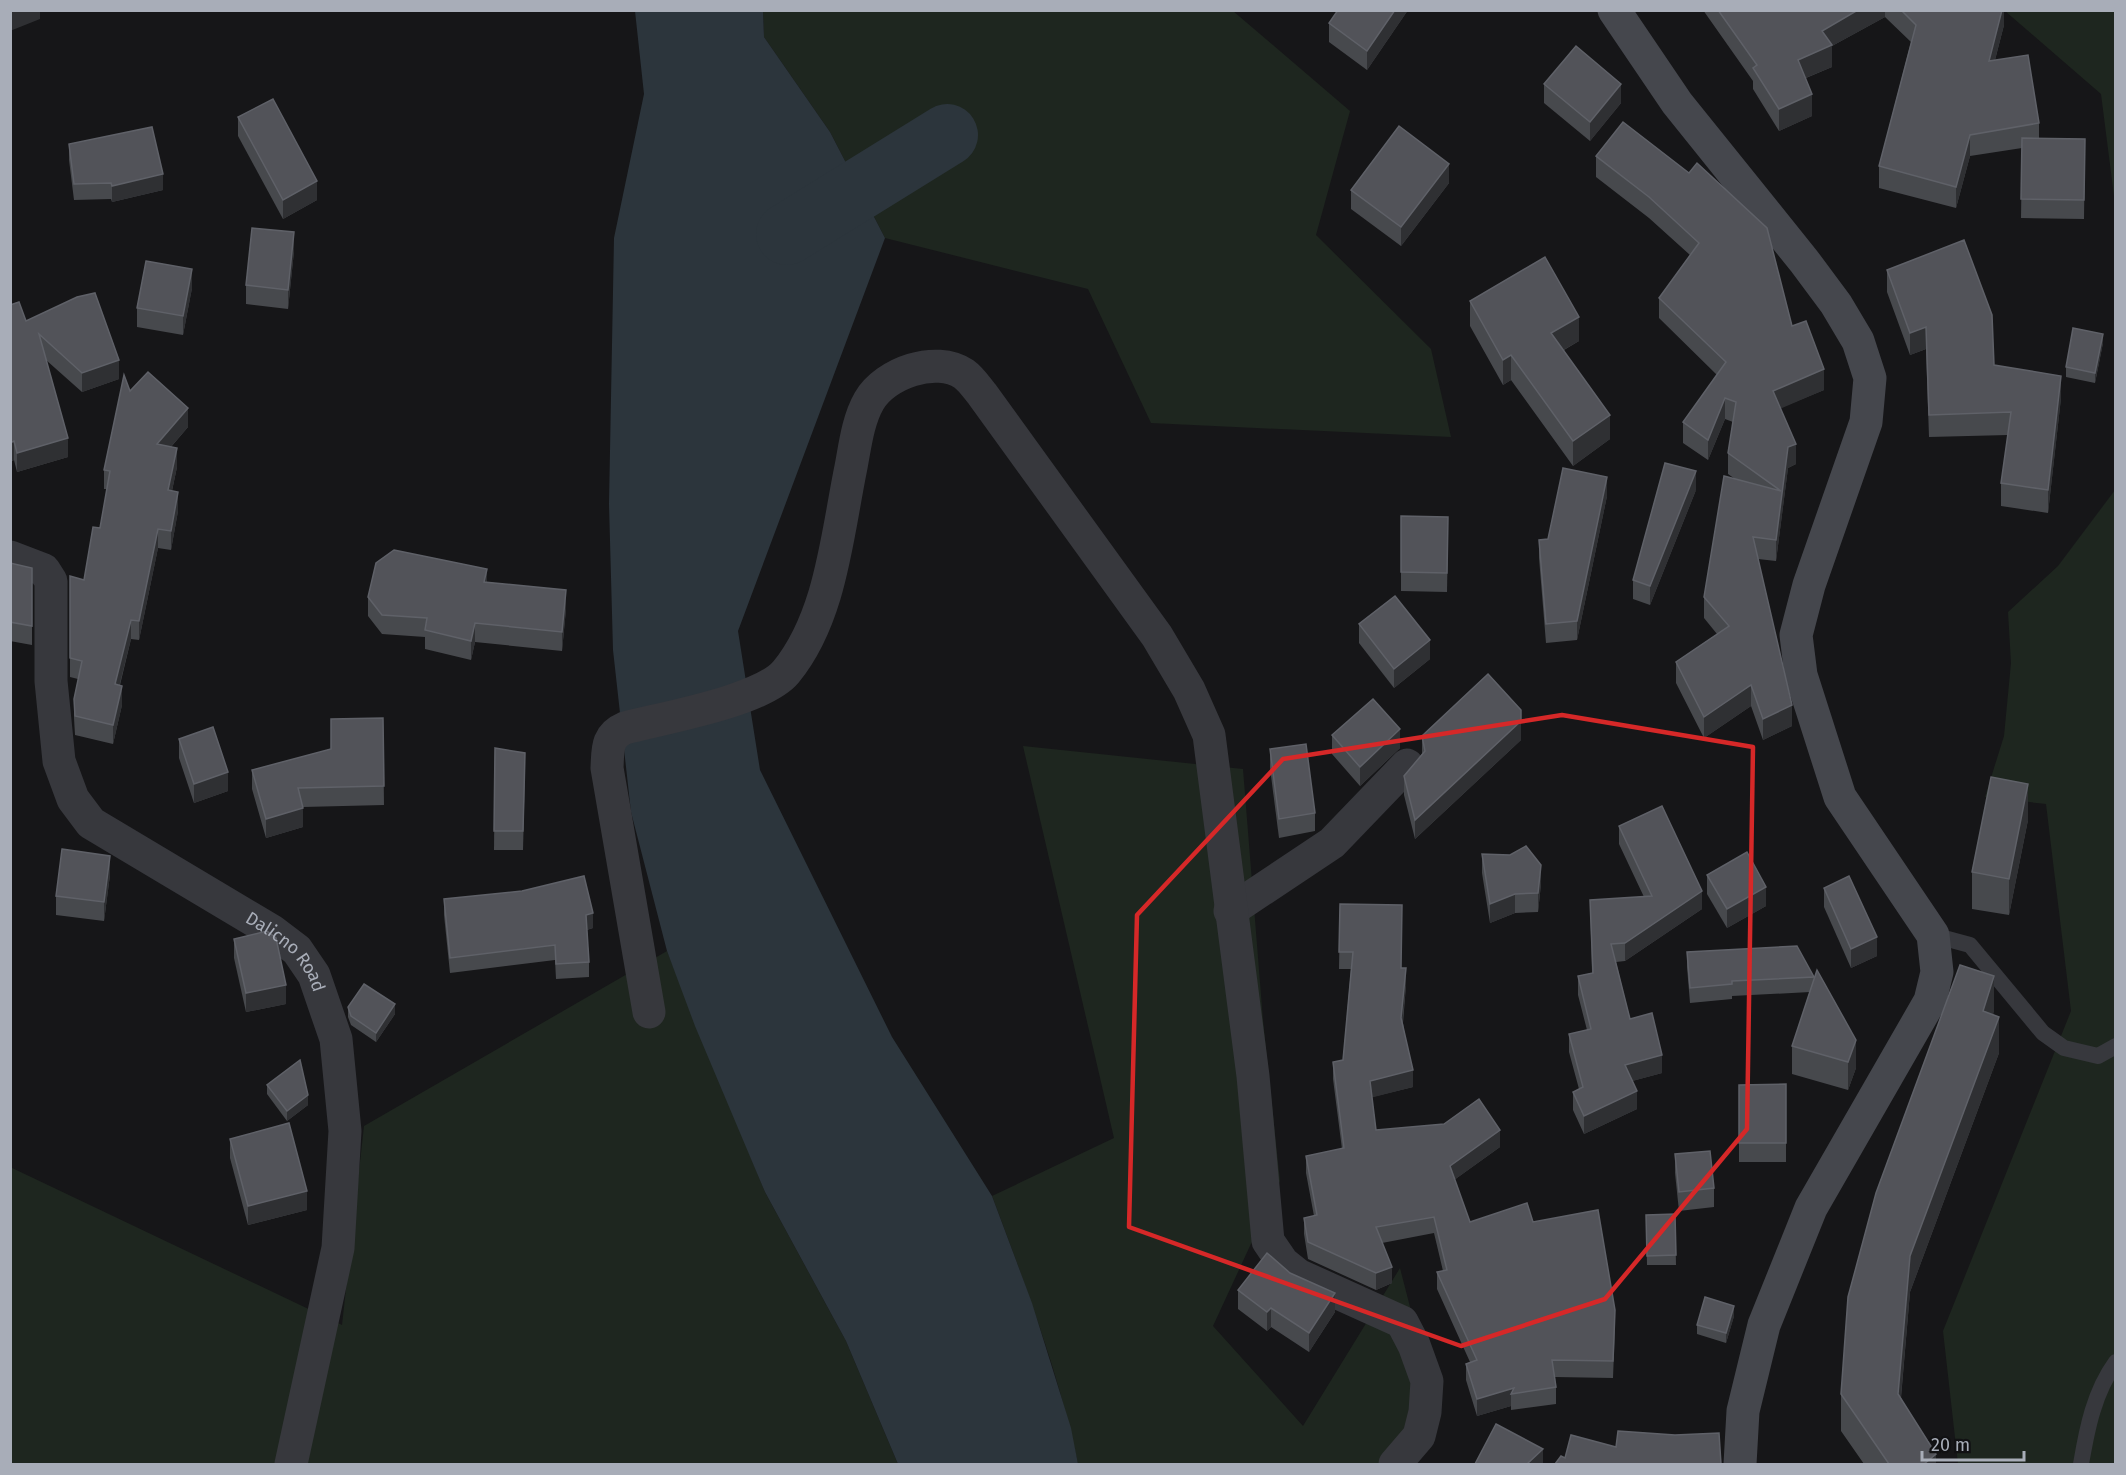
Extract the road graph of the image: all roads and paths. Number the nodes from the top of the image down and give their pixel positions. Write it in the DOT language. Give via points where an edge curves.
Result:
graph roads {
  1 [pos="1614,10"];
  2 [pos="10,557"];
  3 [pos="1407,765"];
  4 [pos="1230,911"];
  5 [pos="1933,935"];
  6 [pos="649,1012"];
  7 [pos="2115,1046"];
  8 [pos="2115,1362"];
  9 [pos="291,1464"];
  10 [pos="1395,1464"];
  11 [pos="1740,1464"];
  12 [pos="2081,1464"];
  1 -- 5 [label="main road" via="1653,72 1804,261 1858,341 1870,378 1866,422 1809,585 1796,635 1801,675 1840,797"];
  2 -- 9 [label="street, Dalicno Road" via="44,570 51,581 51,681 59,761 73,799 91,823 233,907 297,950 314,975 336,1039 345,1131 338,1248"];
  3 -- 4 [label="street" via="1332,843"];
  4 -- 6 [label="street" via="1209,735 1189,690 1157,636 964,374 942,366 918,366 891,380 869,400 856,442 826,588 807,643 784,675 743,699 625,728 614,732 609,741 607,768"];
  4 -- 10 [label="street" via="1253,1076 1268,1241 1283,1263 1298,1275 1402,1322 1427,1381 1419,1436"];
  5 -- 7 [label="lane" via="1970,945 2043,1033 2064,1048 2098,1056"];
  5 -- 11 [label="main road" via="1937,972 1930,1001 1811,1208 1764,1325 1743,1411"];
  8 -- 12 [label="lane" via="2088,1421"];
}
